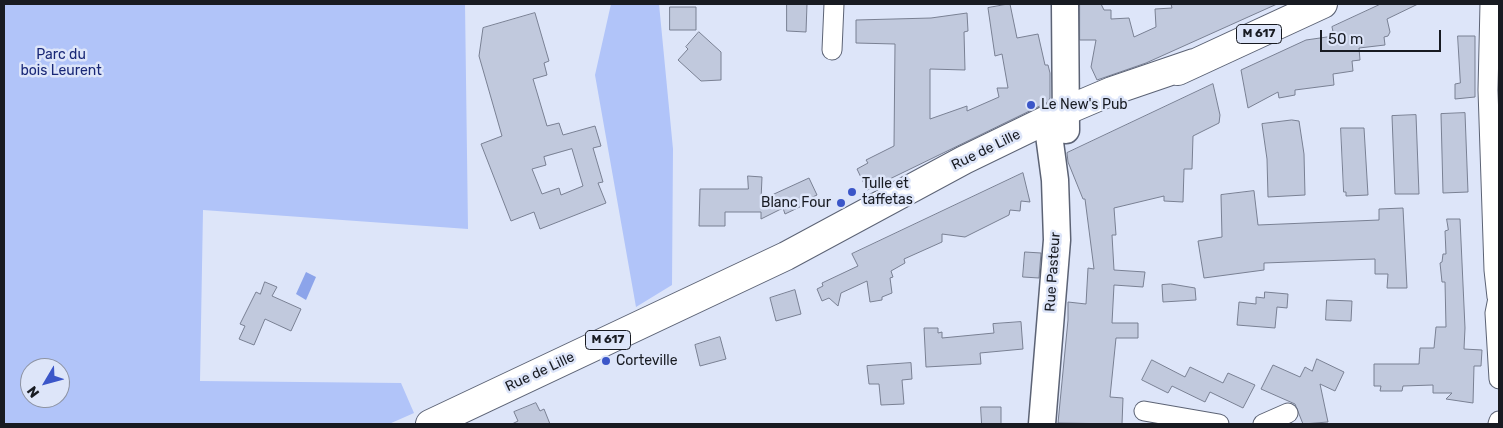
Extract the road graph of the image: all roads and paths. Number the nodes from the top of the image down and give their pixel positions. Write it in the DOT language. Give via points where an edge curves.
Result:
graph roads {
  1 [pos="834,4"];
  2 [pos="1066,4"];
  3 [pos="1323,4"];
  4 [pos="1490,4"];
  5 [pos="832,50"];
  6 [pos="1057,125"];
  7 [pos="1498,295"];
  8 [pos="1499,379"];
  9 [pos="1144,411"];
  10 [pos="1288,413"];
  11 [pos="430,424"];
  12 [pos="1042,424"];
  13 [pos="1219,424"];
  14 [pos="1263,424"];
  1 -- 5 [label="street"];
  2 -- 6 [label="main road, Rue Pasteur"];
  3 -- 6 [label="main road, Rue de Lille / M 617" via="1194,63 1112,91"];
  4 -- 7 [label="street" via="1488,90"];
  6 -- 11 [label="main road, Rue de Lille / M 617" via="918,203 786,256"];
  6 -- 12 [label="main road, Rue Pasteur" via="1057,240"];
  7 -- 8 [label="street" via="1495,312"];
  9 -- 13 [label="street"];
  10 -- 14 [label="street"];
}
